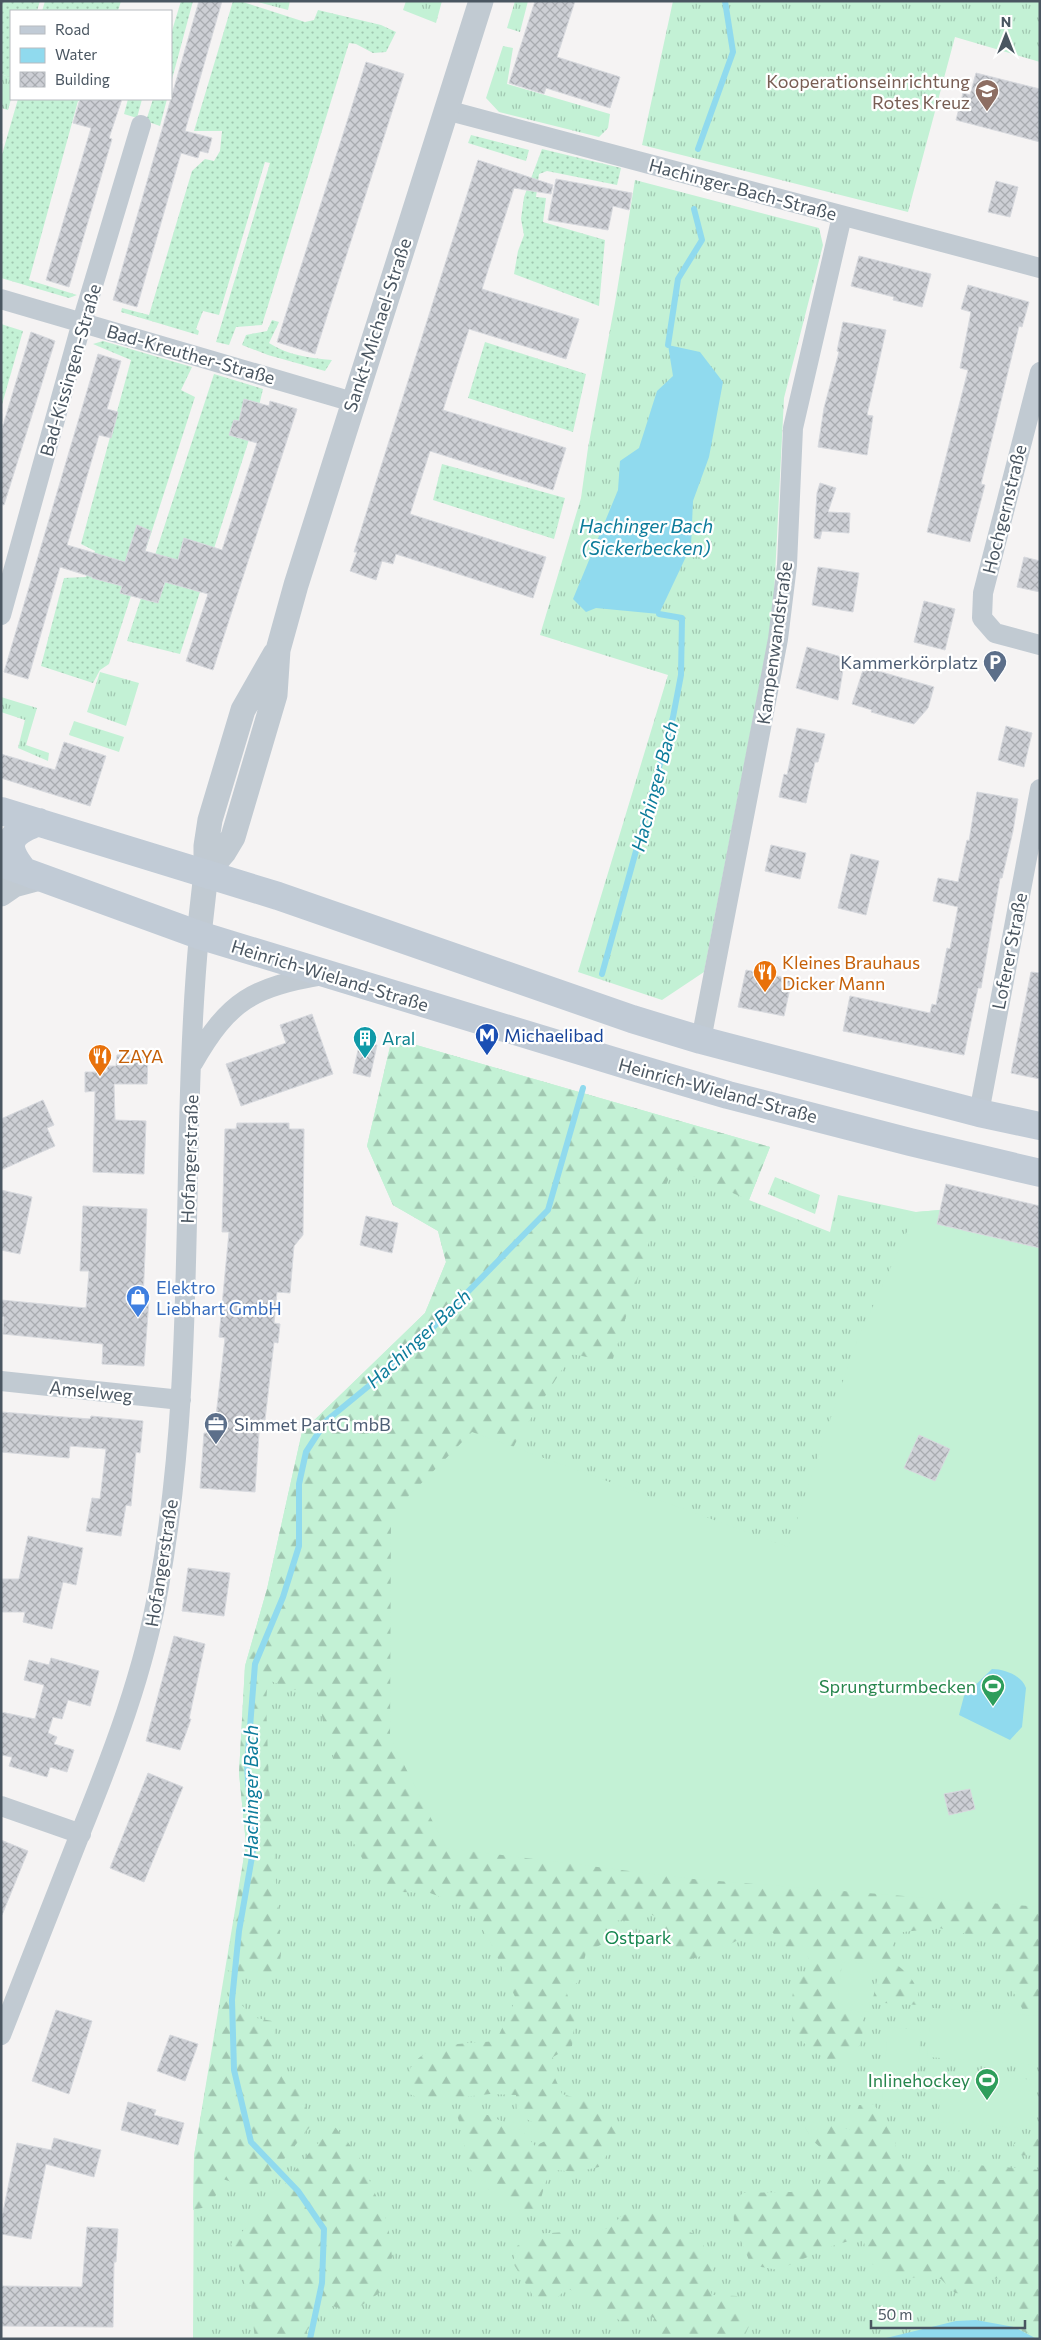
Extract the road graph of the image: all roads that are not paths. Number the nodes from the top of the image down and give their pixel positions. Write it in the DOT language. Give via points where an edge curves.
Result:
graph roads {
  1 [pos="481,1"];
  2 [pos="446,110"];
  3 [pos="141,125"];
  4 [pos="842,216"];
  5 [pos="1040,268"];
  6 [pos="1,299"];
  7 [pos="82,322"];
  8 [pos="1040,372"];
  9 [pos="353,402"];
  10 [pos="1,615"];
  11 [pos="1040,645"];
  12 [pos="1040,789"];
  13 [pos="1,811"];
  14 [pos="39,822"];
  15 [pos="1,826"];
  16 [pos="22,871"];
  17 [pos="206,873"];
  18 [pos="1,894"];
  19 [pos="199,935"];
  20 [pos="329,974"];
  21 [pos="701,1040"];
  22 [pos="192,1064"];
  23 [pos="979,1113"];
  24 [pos="1040,1126"];
  25 [pos="1040,1173"];
  26 [pos="1,1382"];
  27 [pos="181,1400"];
  28 [pos="1,1806"];
  29 [pos="81,1834"];
  30 [pos="1,2035"];
  1 -- 2 [label="street, Sankt-Michael-Straße"];
  2 -- 4 [label="street, Hachinger-Bach-Straße"];
  2 -- 9 [label="street, Sankt-Michael-Straße"];
  3 -- 7 [label="street, Bad-Kissingen-Straße"];
  4 -- 5 [label="street, Hachinger-Bach-Straße"];
  4 -- 21 [label="street, Kampenwandstraße" via="793,428 787,565 778,639"];
  6 -- 7 [label="street, Bad-Kreuther-Straße"];
  7 -- 9 [label="street, Bad-Kreuther-Straße"];
  7 -- 10 [label="street, Bad-Kissingen-Straße"];
  8 -- 11 [label="street, Hochgernstraße" via="983,592 982,618 995,633"];
  9 -- 17 [label="street, Sankt-Michael-Straße" via="278,650 275,695 232,837"];
  12 -- 23 [label="street, Loferer Straße"];
  13 -- 14 [label="main road"];
  14 -- 15 [label="street" via="9,822"];
  14 -- 16 [label="main road" via="21,829 14,835 10,846"];
  14 -- 17 [label="main road"];
  16 -- 18 [label="street" via="14,885"];
  16 -- 19 [label="main road, Heinrich-Wieland-Straße"];
  17 -- 19 [label="street"];
  17 -- 21 [label="main road"];
  19 -- 20 [label="main road, Heinrich-Wieland-Straße"];
  19 -- 22 [label="street, Hofangerstraße"];
  20 -- 22 [label="street, Hofangerstraße" via="276,985 245,998 218,1022"];
  20 -- 25 [label="main road, Heinrich-Wieland-Straße" via="728,1095"];
  21 -- 23 [label="main road"];
  22 -- 27 [label="street, Hofangerstraße"];
  23 -- 24 [label="main road"];
  26 -- 27 [label="street, Amselweg"];
  27 -- 29 [label="street, Hofangerstraße" via="169,1528 148,1641 123,1726"];
  28 -- 29 [label="street"];
  29 -- 30 [label="street, Hofangerstraße"];
}
